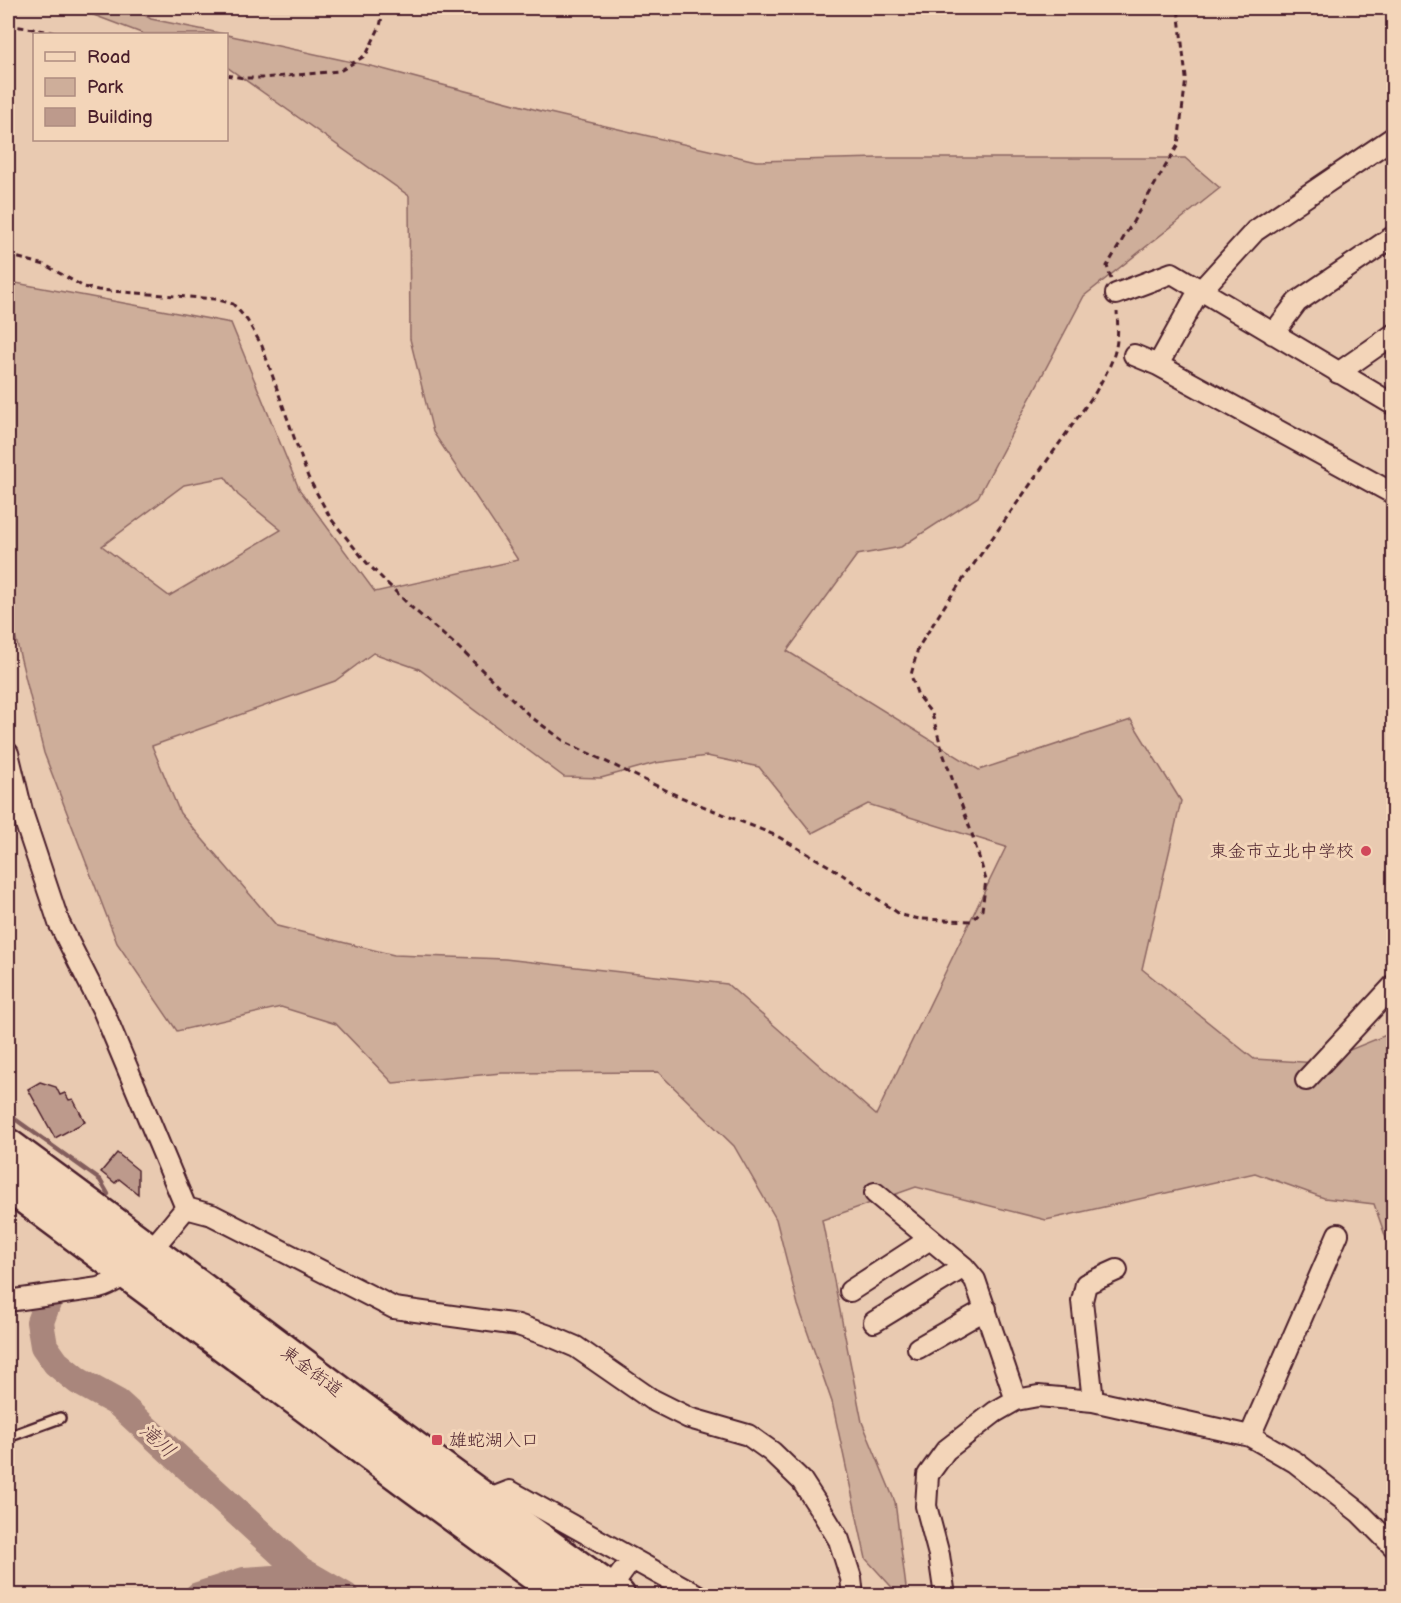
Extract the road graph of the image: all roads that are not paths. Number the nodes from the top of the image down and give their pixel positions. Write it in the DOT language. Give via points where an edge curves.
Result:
graph roads {
  1 [pos="1394,137"];
  2 [pos="1394,236"];
  3 [pos="1201,291"];
  4 [pos="1116,294"];
  5 [pos="1273,334"];
  6 [pos="1394,334"];
  7 [pos="1134,355"];
  8 [pos="1158,365"];
  9 [pos="1338,373"];
  10 [pos="1394,405"];
  11 [pos="1394,494"];
  12 [pos="8,753"];
  13 [pos="1394,984"];
  14 [pos="1306,1080"];
  15 [pos="8,1146"];
  16 [pos="8,1184"];
  17 [pos="875,1193"];
  18 [pos="186,1208"];
  19 [pos="1338,1234"];
  20 [pos="930,1239"];
  21 [pos="139,1261"];
  22 [pos="964,1267"];
  23 [pos="1117,1270"];
  24 [pos="850,1291"];
  25 [pos="8,1301"];
  26 [pos="986,1309"];
  27 [pos="874,1322"];
  28 [pos="918,1348"];
  29 [pos="1016,1400"];
  30 [pos="1093,1401"];
  31 [pos="60,1418"];
  32 [pos="1250,1436"];
  33 [pos="8,1437"];
  34 [pos="487,1500"];
  35 [pos="1394,1547"];
  36 [pos="632,1559"];
  37 [pos="611,1594"];
  38 [pos="565,1596"];
  39 [pos="699,1596"];
  40 [pos="853,1596"];
  41 [pos="945,1596"];
  1 -- 3 [label="street" via="1255,231"];
  2 -- 5 [label="street" via="1297,302"];
  3 -- 4 [label="street" via="1172,273"];
  3 -- 5 [label="street"];
  3 -- 8 [label="street"];
  5 -- 9 [label="street"];
  6 -- 9 [label="street"];
  7 -- 8 [label="street"];
  8 -- 11 [label="street"];
  9 -- 10 [label="street"];
  12 -- 18 [label="street" via="23,815 59,923 104,1010"];
  13 -- 14 [label="street"];
  15 -- 21 [label="highway, 東金街道"];
  16 -- 21 [label="highway, 東金街道"];
  17 -- 20 [label="street"];
  18 -- 21 [label="street"];
  18 -- 40 [label="street" via="212,1215 394,1308 518,1325 555,1338 576,1347 651,1399 689,1418 748,1435 802,1481 839,1540"];
  19 -- 32 [label="street"];
  20 -- 22 [label="street"];
  20 -- 24 [label="street"];
  21 -- 25 [label="street" via="111,1285"];
  21 -- 34 [label="highway, 東金街道"];
  21 -- 38 [label="highway, 東金街道" via="413,1485"];
  22 -- 26 [label="street" via="975,1280"];
  22 -- 27 [label="street"];
  23 -- 30 [label="street" via="1086,1284 1082,1301"];
  26 -- 28 [label="street"];
  26 -- 29 [label="street"];
  29 -- 30 [label="street" via="1038,1396"];
  29 -- 41 [label="street" via="994,1412 946,1450 928,1474 926,1506"];
  30 -- 32 [label="street"];
  31 -- 33 [label="lane"];
  32 -- 35 [label="street" via="1296,1462 1359,1512"];
  34 -- 36 [label="street" via="510,1491"];
  34 -- 37 [label="highway, 東金街道"];
  36 -- 37 [label="street"];
  36 -- 39 [label="street"];
}
